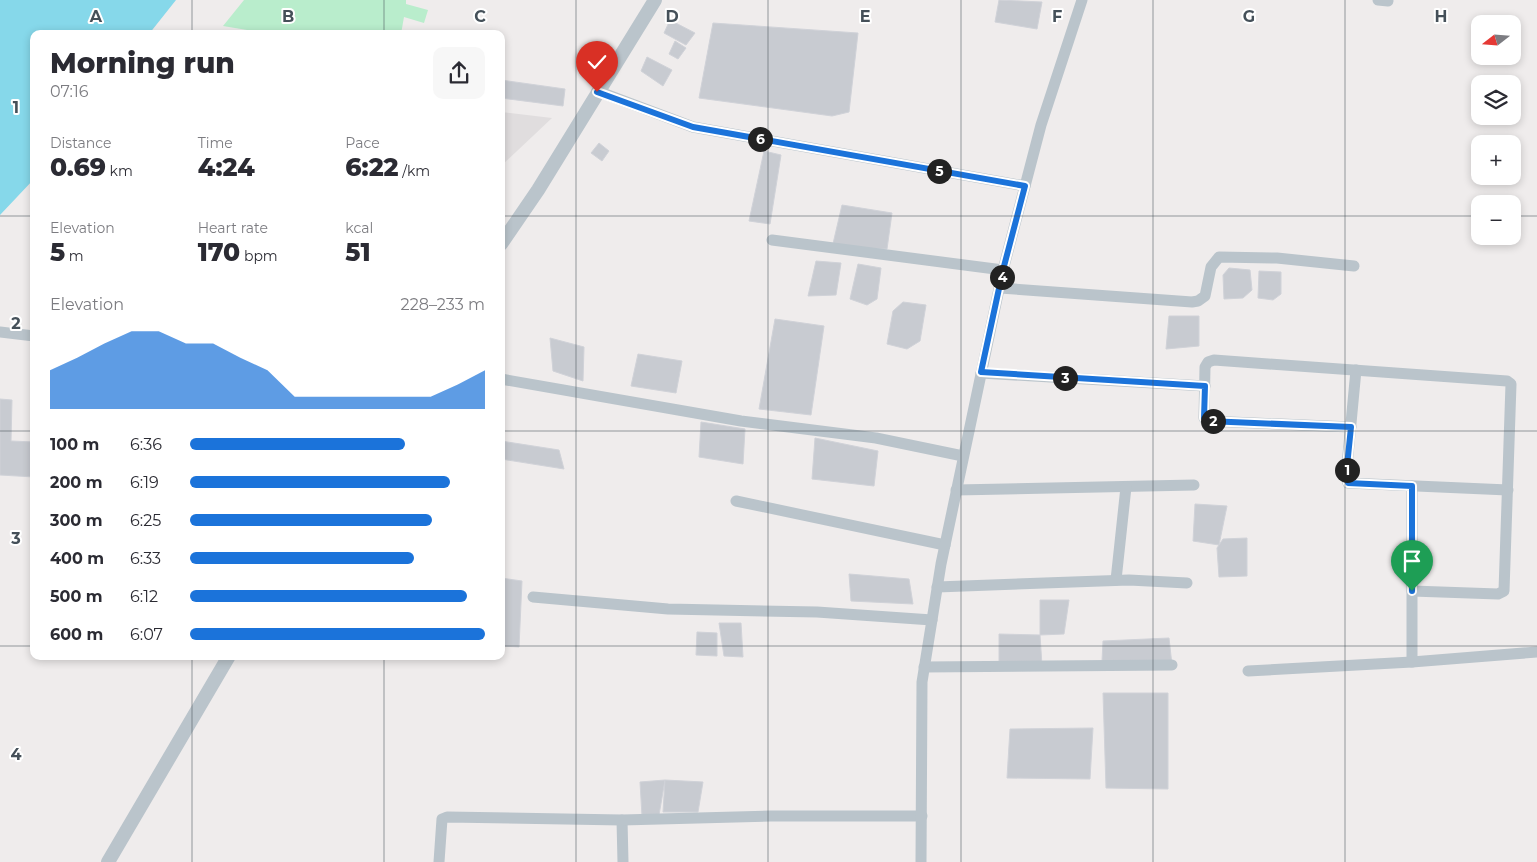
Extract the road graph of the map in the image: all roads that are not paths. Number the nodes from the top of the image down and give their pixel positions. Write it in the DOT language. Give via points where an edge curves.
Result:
graph roads {
  1 [pos="655,0"];
  2 [pos="1082,0"];
  3 [pos="597,92"];
  4 [pos="1025,186"];
  5 [pos="505,238"];
  6 [pos="772,240"];
  7 [pos="1354,266"];
  8 [pos="1003,270"];
  9 [pos="1000,288"];
  10 [pos="0,332"];
  11 [pos="30,336"];
  12 [pos="1356,370"];
  13 [pos="981,372"];
  14 [pos="505,379"];
  15 [pos="1205,386"];
  16 [pos="1351,427"];
  17 [pos="963,456"];
  18 [pos="1194,485"];
  19 [pos="1412,486"];
  20 [pos="1126,487"];
  21 [pos="956,490"];
  22 [pos="1508,490"];
  23 [pos="736,501"];
  24 [pos="945,545"];
  25 [pos="1116,580"];
  26 [pos="1187,583"];
  27 [pos="937,587"];
  28 [pos="1412,591"];
  29 [pos="533,597"];
  30 [pos="932,620"];
  31 [pos="1537,652"];
  32 [pos="227,660"];
  33 [pos="1412,662"];
  34 [pos="1172,665"];
  35 [pos="924,667"];
  36 [pos="1248,671"];
  37 [pos="922,816"];
  38 [pos="622,820"];
  39 [pos="108,862"];
  40 [pos="439,862"];
  41 [pos="623,862"];
  42 [pos="921,862"];
  1 -- 3 [label="street"];
  2 -- 4 [label="street" via="1041,125"];
  3 -- 4 [label="street" via="693,127"];
  3 -- 5 [label="street"];
  4 -- 8 [label="street"];
  6 -- 8 [label="street"];
  7 -- 9 [label="street" via="1277,258 1219,258 1212,267 1205,296 1192,302"];
  8 -- 9 [label="street"];
  9 -- 13 [label="street"];
  10 -- 11 [label="street"];
  12 -- 15 [label="street" via="1214,360 1205,367"];
  12 -- 16 [label="street"];
  12 -- 22 [label="street" via="1506,381 1511,384"];
  13 -- 15 [label="street"];
  13 -- 17 [label="street"];
  14 -- 17 [label="street" via="741,420 876,438"];
  15 -- 16 [label="street" via="1204,418 1207,421"];
  16 -- 19 [label="street" via="1348,483"];
  17 -- 21 [label="street"];
  18 -- 20 [label="street"];
  19 -- 22 [label="street"];
  19 -- 28 [label="street"];
  20 -- 21 [label="street"];
  20 -- 25 [label="street"];
  21 -- 24 [label="street"];
  22 -- 28 [label="street" via="1502,593"];
  23 -- 24 [label="street"];
  24 -- 27 [label="street"];
  25 -- 26 [label="street"];
  25 -- 27 [label="street"];
  27 -- 30 [label="street"];
  28 -- 33 [label="street"];
  29 -- 30 [label="street" via="668,609 817,612"];
  30 -- 35 [label="street"];
  31 -- 33 [label="street"];
  32 -- 39 [label="street"];
  33 -- 36 [label="street"];
  34 -- 35 [label="street"];
  35 -- 37 [label="street"];
  37 -- 38 [label="street"];
  37 -- 42 [label="street"];
  38 -- 40 [label="street" via="447,817 440,825"];
  38 -- 41 [label="street"];
}
